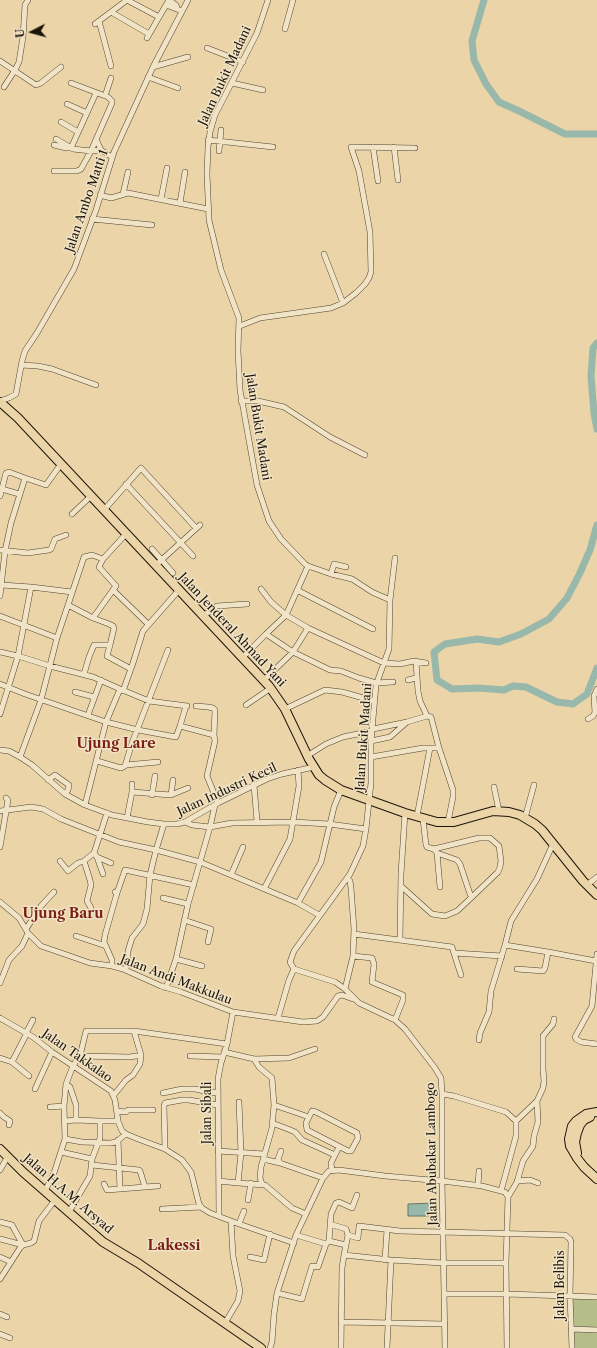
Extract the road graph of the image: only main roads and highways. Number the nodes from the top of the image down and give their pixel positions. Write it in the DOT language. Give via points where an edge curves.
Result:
graph roads {
  1 [pos="0,402"];
  2 [pos="597,896"];
  3 [pos="597,1113"];
  4 [pos="0,1148"];
  5 [pos="597,1178"];
  6 [pos="261,1348"];
  1 -- 2 [label="highway, Jalan Jenderal Ahmad Yani" via="126,534 159,562 179,590 271,688 285,708 307,756 325,780 341,790 437,822 499,811 525,818 540,828"];
  3 -- 5 [label="highway" via="580,1125 575,1142 578,1153"];
  4 -- 6 [label="highway, Jalan H.A.M. Arsyad" via="103,1242 138,1263"];
}
